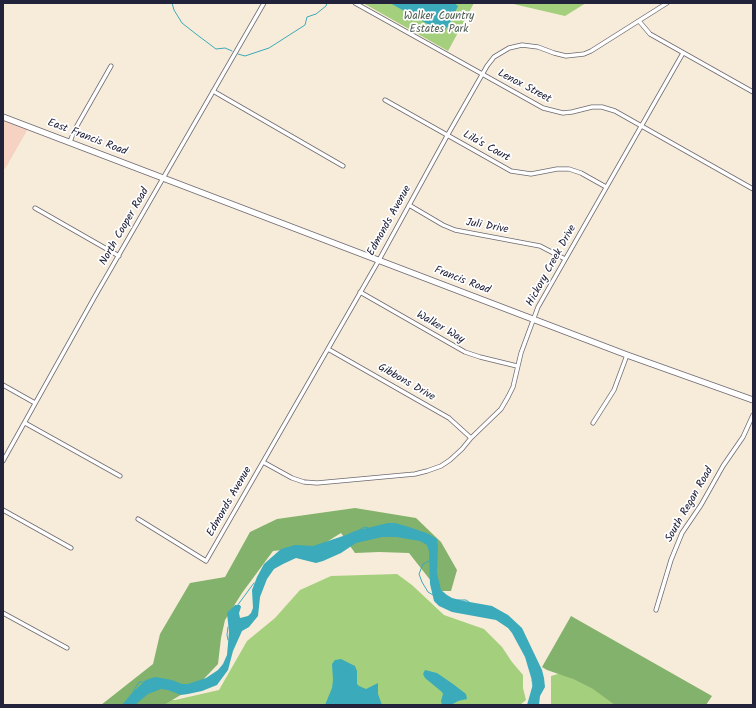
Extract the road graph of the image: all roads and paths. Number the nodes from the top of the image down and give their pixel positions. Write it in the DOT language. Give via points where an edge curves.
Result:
graph roads {
  1 [pos="264,3"];
  2 [pos="355,3"];
  3 [pos="667,3"];
  4 [pos="639,21"];
  5 [pos="683,52"];
  6 [pos="111,66"];
  7 [pos="482,74"];
  8 [pos="213,91"];
  9 [pos="753,92"];
  10 [pos="385,100"];
  11 [pos="3,117"];
  12 [pos="641,126"];
  13 [pos="447,136"];
  14 [pos="70,142"];
  15 [pos="343,166"];
  16 [pos="164,178"];
  17 [pos="606,187"];
  18 [pos="753,189"];
  19 [pos="409,205"];
  20 [pos="35,208"];
  21 [pos="119,256"];
  22 [pos="565,259"];
  23 [pos="379,260"];
  24 [pos="360,292"];
  25 [pos="533,319"];
  26 [pos="328,349"];
  27 [pos="627,355"];
  28 [pos="517,366"];
  29 [pos="3,385"];
  30 [pos="753,400"];
  31 [pos="35,403"];
  32 [pos="753,415"];
  33 [pos="25,422"];
  34 [pos="593,424"];
  35 [pos="471,438"];
  36 [pos="3,461"];
  37 [pos="263,462"];
  38 [pos="120,476"];
  39 [pos="3,510"];
  40 [pos="138,519"];
  41 [pos="71,548"];
  42 [pos="656,610"];
  43 [pos="3,613"];
  44 [pos="67,648"];
  1 -- 8 [label="street, North Cooper Road"];
  2 -- 7 [label="street, Lenox Street"];
  3 -- 4 [label="street, Edmonds Avenue"];
  4 -- 5 [label="street" via="650,34"];
  4 -- 7 [label="street, Edmonds Avenue" via="591,51 575,56 558,55 530,45 509,48 494,57"];
  5 -- 9 [label="street"];
  5 -- 12 [label="street, Hickory Creek Drive"];
  6 -- 14 [label="street"];
  7 -- 12 [label="street, Lenox Street" via="547,110 563,113 602,107 615,111"];
  7 -- 13 [label="street, Edmonds Avenue"];
  8 -- 15 [label="street"];
  8 -- 16 [label="street, North Cooper Road"];
  10 -- 13 [label="street, Lila's Court"];
  11 -- 14 [label="street, East Francis Road"];
  12 -- 17 [label="street, Hickory Creek Drive"];
  12 -- 18 [label="street, Lenox Street"];
  13 -- 17 [label="street, Lila's Court" via="516,173 531,174 569,169"];
  13 -- 19 [label="street, Edmonds Avenue"];
  14 -- 16 [label="street, East Francis Road"];
  16 -- 21 [label="street, North Cooper Road"];
  16 -- 23 [label="street, Francis Road"];
  17 -- 22 [label="street, Hickory Creek Drive"];
  19 -- 22 [label="street, Juli Drive" via="455,230 540,246"];
  19 -- 23 [label="street, Edmonds Avenue"];
  20 -- 21 [label="street"];
  21 -- 31 [label="street, North Cooper Road"];
  22 -- 25 [label="street, Hickory Creek Drive"];
  23 -- 24 [label="street, Edmonds Avenue"];
  23 -- 25 [label="street, Francis Road"];
  24 -- 26 [label="street, Edmonds Avenue"];
  24 -- 28 [label="street, Walker Way" via="464,352"];
  25 -- 27 [label="street, Francis Road"];
  25 -- 28 [label="street, Hickory Creek Drive"];
  26 -- 35 [label="street, Gibbons Drive" via="449,418"];
  26 -- 37 [label="street, Edmonds Avenue"];
  27 -- 30 [label="street, Francis Road"];
  27 -- 34 [label="street" via="614,390"];
  28 -- 35 [label="street, Hickory Creek Drive" via="513,387 501,408"];
  29 -- 31 [label="street"];
  31 -- 33 [label="street, North Cooper Road"];
  32 -- 42 [label="street, South Regan Road" via="743,437 682,533"];
  33 -- 36 [label="street, North Cooper Road"];
  33 -- 38 [label="street"];
  35 -- 37 [label="street, Hickory Creek Drive" via="441,466 415,474 304,482"];
  37 -- 40 [label="street, Edmonds Avenue" via="206,561"];
  39 -- 41 [label="street"];
  43 -- 44 [label="street"];
}
